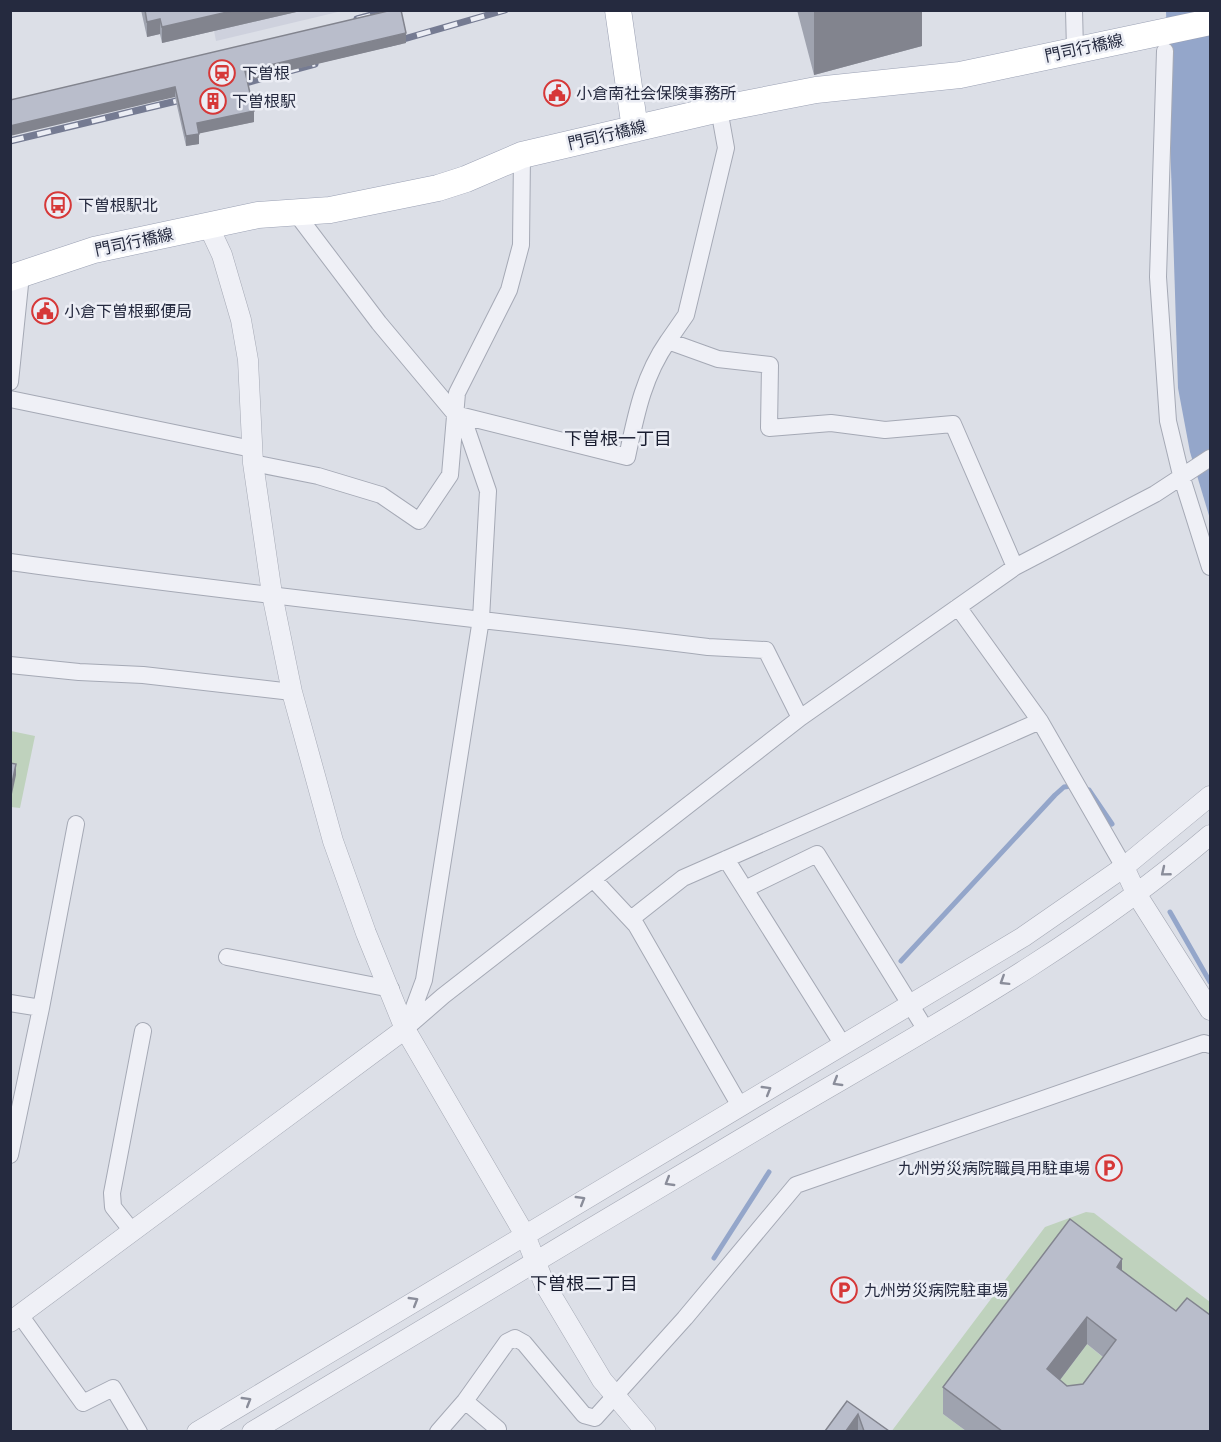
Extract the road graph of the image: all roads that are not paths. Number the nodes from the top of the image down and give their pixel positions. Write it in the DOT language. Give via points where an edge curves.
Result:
graph roads {
  1 [pos="618,10"];
  2 [pos="1074,10"];
  3 [pos="1210,21"];
  4 [pos="1075,50"];
  5 [pos="1165,51"];
  6 [pos="719,109"];
  7 [pos="634,129"];
  8 [pos="522,155"];
  9 [pos="295,212"];
  10 [pos="208,225"];
  11 [pos="16,276"];
  12 [pos="668,341"];
  13 [pos="10,382"];
  14 [pos="10,399"];
  15 [pos="455,414"];
  16 [pos="252,456"];
  17 [pos="1210,458"];
  18 [pos="1183,473"];
  19 [pos="10,562"];
  20 [pos="1015,567"];
  21 [pos="1210,567"];
  22 [pos="272,594"];
  23 [pos="958,607"];
  24 [pos="481,619"];
  25 [pos="10,664"];
  26 [pos="292,692"];
  27 [pos="800,717"];
  28 [pos="1040,721"];
  29 [pos="1210,796"];
  30 [pos="76,824"];
  31 [pos="1210,835"];
  32 [pos="726,859"];
  33 [pos="1124,867"];
  34 [pos="593,879"];
  35 [pos="745,889"];
  36 [pos="1137,895"];
  37 [pos="630,919"];
  38 [pos="227,957"];
  39 [pos="391,989"];
  40 [pos="10,1003"];
  41 [pos="912,1004"];
  42 [pos="41,1008"];
  43 [pos="1210,1010"];
  44 [pos="405,1029"];
  45 [pos="926,1030"];
  46 [pos="143,1031"];
  47 [pos="843,1045"];
  48 [pos="1210,1045"];
  49 [pos="740,1106"];
  50 [pos="10,1155"];
  51 [pos="132,1231"];
  52 [pos="525,1235"];
  53 [pos="536,1262"];
  54 [pos="15,1318"];
  55 [pos="615,1397"];
  56 [pos="465,1401"];
  57 [pos="139,1431"];
  58 [pos="197,1431"];
  59 [pos="252,1431"];
  60 [pos="438,1431"];
  61 [pos="496,1431"];
  62 [pos="646,1431"];
  1 -- 7 [label="main road"];
  2 -- 4 [label="street"];
  3 -- 4 [label="main road, 門司行橋線"];
  4 -- 6 [label="main road, 門司行橋線" via="960,75 816,90"];
  5 -- 18 [label="street" via="1158,277 1168,421"];
  6 -- 7 [label="main road, 門司行橋線"];
  6 -- 12 [label="street" via="726,148 686,315"];
  7 -- 8 [label="main road, 門司行橋線"];
  8 -- 9 [label="main road, 門司行橋線" via="438,188 330,210"];
  8 -- 15 [label="street" via="521,245 509,290 457,393"];
  9 -- 10 [label="main road, 門司行橋線"];
  9 -- 15 [label="street"];
  10 -- 11 [label="main road, 門司行橋線" via="94,250"];
  10 -- 16 [label="street" via="222,255 241,320 248,360"];
  11 -- 13 [label="street"];
  12 -- 15 [label="street" via="642,390 627,457"];
  12 -- 20 [label="street" via="718,359 770,364 769,428 831,423 885,430 953,424"];
  14 -- 16 [label="street"];
  15 -- 16 [label="street" via="450,475 419,521 381,495"];
  15 -- 24 [label="street" via="466,427 488,491"];
  16 -- 22 [label="street"];
  17 -- 18 [label="street"];
  18 -- 20 [label="street" via="1155,494"];
  18 -- 21 [label="street"];
  19 -- 22 [label="street"];
  20 -- 23 [label="street"];
  22 -- 24 [label="street"];
  22 -- 26 [label="street"];
  23 -- 27 [label="street"];
  23 -- 28 [label="street"];
  24 -- 27 [label="street" via="708,647 765,650"];
  24 -- 44 [label="street" via="424,980"];
  25 -- 26 [label="street"];
  26 -- 39 [label="street" via="333,841"];
  27 -- 34 [label="street"];
  28 -- 32 [label="street"];
  28 -- 33 [label="street"];
  29 -- 33 [label="street"];
  30 -- 42 [label="street"];
  31 -- 36 [label="street, one-way"];
  32 -- 35 [label="street"];
  32 -- 37 [label="street" via="683,878"];
  33 -- 36 [label="street"];
  33 -- 41 [label="street" via="1023,937"];
  34 -- 37 [label="street"];
  34 -- 44 [label="street"];
  35 -- 41 [label="street" via="818,854"];
  35 -- 47 [label="street"];
  36 -- 43 [label="street"];
  36 -- 45 [label="street, one-way"];
  37 -- 49 [label="street"];
  38 -- 39 [label="street"];
  39 -- 44 [label="street"];
  40 -- 42 [label="street"];
  41 -- 45 [label="street"];
  41 -- 47 [label="street"];
  42 -- 50 [label="street"];
  44 -- 51 [label="street"];
  44 -- 52 [label="street"];
  45 -- 53 [label="street, one-way"];
  46 -- 51 [label="street" via="112,1193 113,1207"];
  49 -- 47 [label="street, one-way"];
  48 -- 55 [label="street" via="1204,1043 796,1185"];
  52 -- 49 [label="street, one-way"];
  51 -- 54 [label="street"];
  52 -- 53 [label="street"];
  58 -- 52 [label="street, one-way"];
  53 -- 55 [label="street" via="560,1312"];
  53 -- 59 [label="street"];
  54 -- 57 [label="street" via="83,1403 112,1388"];
  55 -- 56 [label="street" via="595,1418 587,1418 524,1343 515,1338 507,1342"];
  55 -- 62 [label="street"];
  56 -- 60 [label="street"];
  56 -- 61 [label="street"];
}
